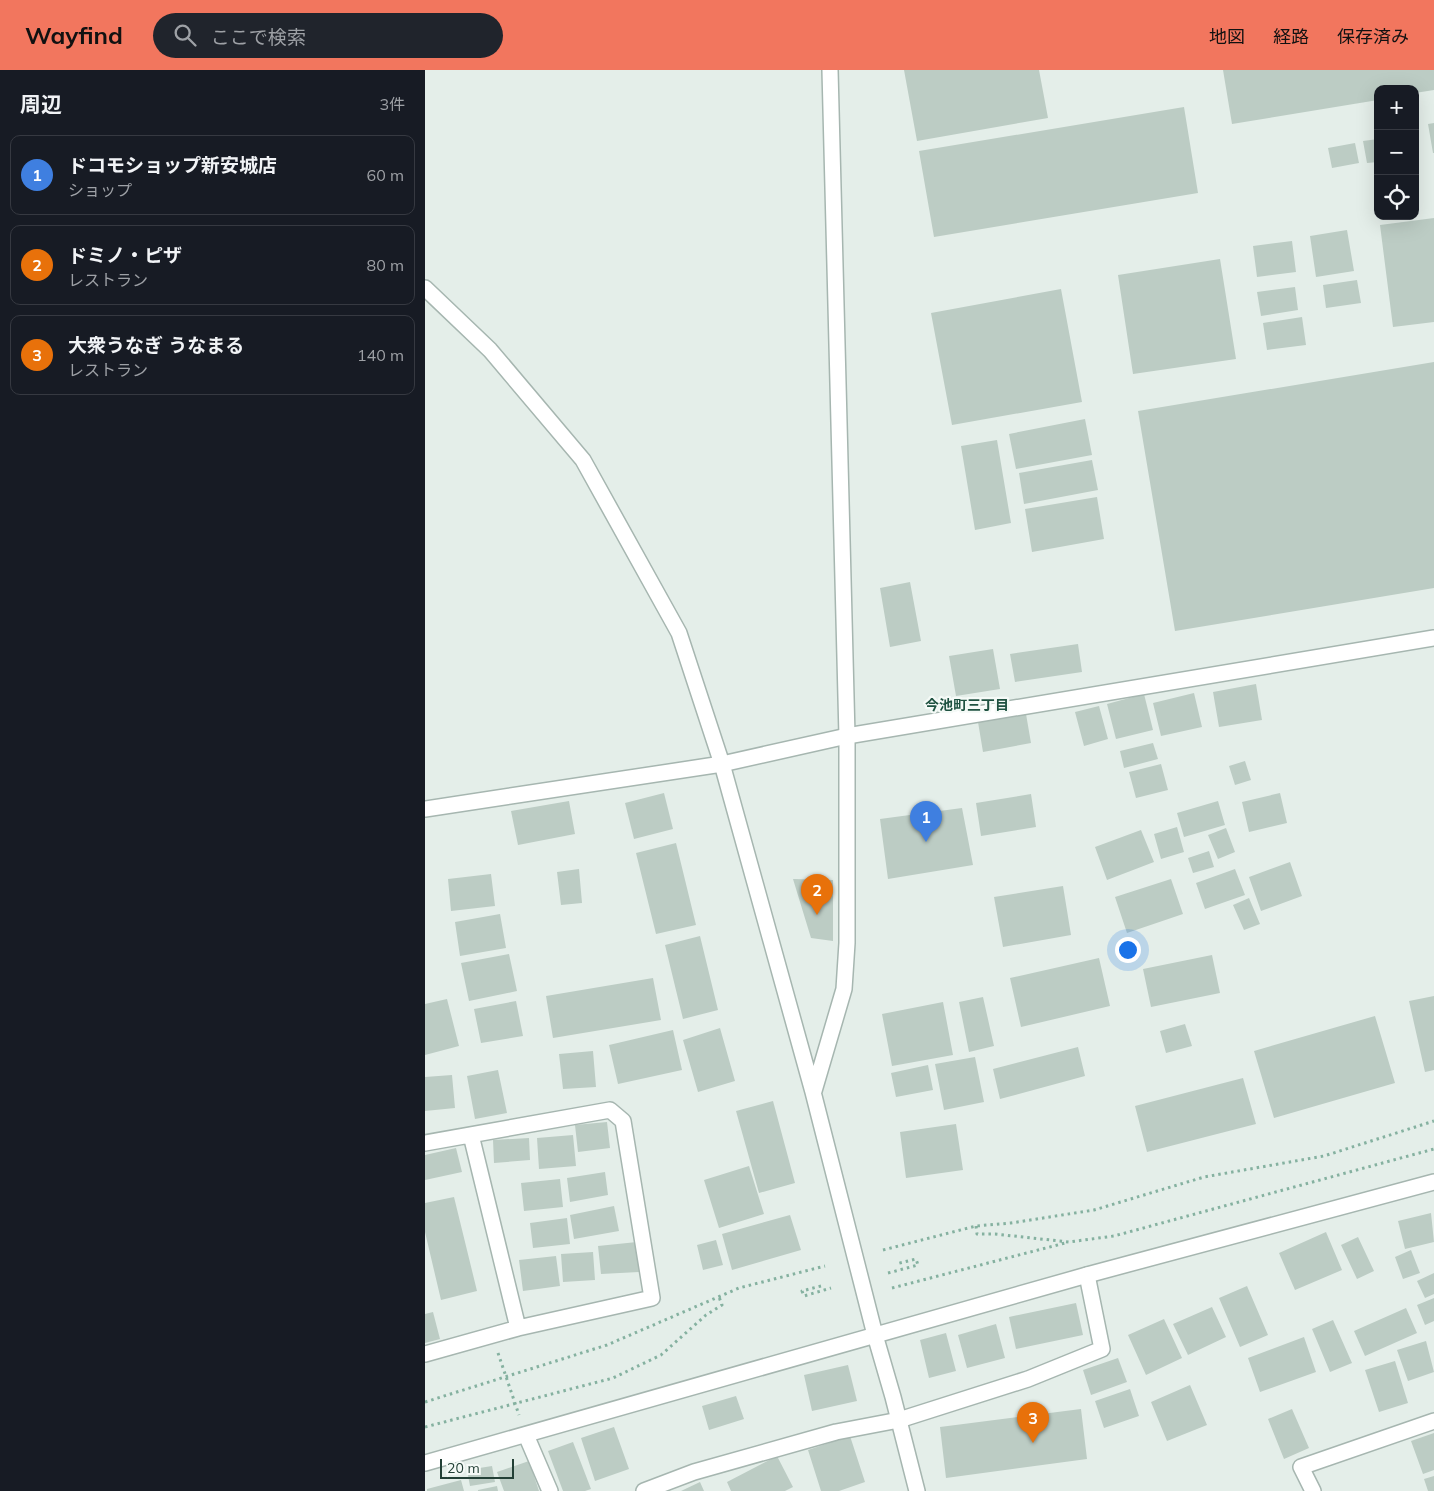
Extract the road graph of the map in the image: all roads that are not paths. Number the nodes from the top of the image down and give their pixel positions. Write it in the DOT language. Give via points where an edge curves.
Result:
graph roads {
  1 [pos="830,70"];
  2 [pos="425,288"];
  3 [pos="1434,638"];
  4 [pos="847,736"];
  5 [pos="722,764"];
  6 [pos="425,809"];
  7 [pos="813,1092"];
  8 [pos="471,1135"];
  9 [pos="425,1143"];
  10 [pos="1434,1182"];
  11 [pos="1087,1275"];
  12 [pos="518,1328"];
  13 [pos="875,1335"];
  14 [pos="425,1354"];
  15 [pos="899,1420"];
  16 [pos="1434,1421"];
  17 [pos="526,1435"];
  18 [pos="425,1463"];
  19 [pos="550,1491"];
  20 [pos="644,1491"];
  21 [pos="917,1491"];
  22 [pos="1313,1491"];
  1 -- 4 [label="street"];
  2 -- 5 [label="street" via="490,350 583,460 679,633"];
  3 -- 4 [label="street"];
  4 -- 5 [label="street"];
  4 -- 7 [label="street" via="844,989"];
  5 -- 6 [label="street"];
  5 -- 7 [label="street"];
  7 -- 13 [label="street"];
  8 -- 9 [label="street"];
  8 -- 12 [label="street"];
  8 -- 12 [label="street" via="610,1110 623,1121 652,1298"];
  10 -- 11 [label="street"];
  11 -- 13 [label="street"];
  11 -- 15 [label="street" via="1102,1349 1028,1380"];
  12 -- 14 [label="street"];
  13 -- 15 [label="street"];
  13 -- 17 [label="street"];
  15 -- 20 [label="street" via="836,1432 695,1472"];
  15 -- 21 [label="street"];
  16 -- 22 [label="street" via="1301,1467"];
  17 -- 18 [label="street"];
  17 -- 19 [label="street"];
}
